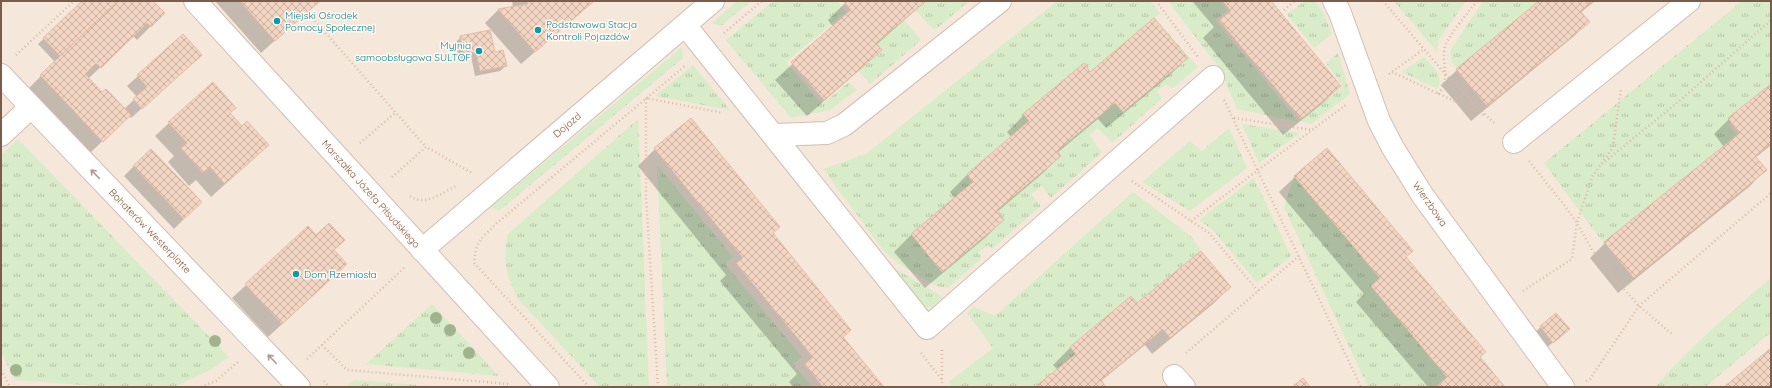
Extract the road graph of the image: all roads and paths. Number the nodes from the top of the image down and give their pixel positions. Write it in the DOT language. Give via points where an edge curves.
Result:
graph roads {
  1 [pos="74,1"];
  2 [pos="194,1"];
  3 [pos="713,1"];
  4 [pos="762,1"];
  5 [pos="1000,1"];
  6 [pos="1295,1"];
  7 [pos="1334,1"];
  8 [pos="1383,1"];
  9 [pos="1477,1"];
  10 [pos="1689,1"];
  11 [pos="1284,10"];
  12 [pos="1771,20"];
  13 [pos="314,21"];
  14 [pos="685,25"];
  15 [pos="704,49"];
  16 [pos="1424,49"];
  17 [pos="1627,51"];
  18 [pos="7,67"];
  19 [pos="1392,72"];
  20 [pos="1447,76"];
  21 [pos="1213,77"];
  22 [pos="1368,90"];
  23 [pos="1438,94"];
  24 [pos="646,98"];
  25 [pos="31,107"];
  26 [pos="396,113"];
  27 [pos="724,113"];
  28 [pos="1486,116"];
  29 [pos="1312,130"];
  30 [pos="775,135"];
  31 [pos="1,136"];
  32 [pos="1514,142"];
  33 [pos="360,143"];
  34 [pos="426,147"];
  35 [pos="1601,165"];
  36 [pos="1111,167"];
  37 [pos="1258,170"];
  38 [pos="387,171"];
  39 [pos="473,173"];
  40 [pos="392,177"];
  41 [pos="396,182"];
  42 [pos="461,183"];
  43 [pos="405,192"];
  44 [pos="1771,193"];
  45 [pos="1191,220"];
  46 [pos="1577,223"];
  47 [pos="416,256"];
  48 [pos="1299,256"];
  49 [pos="1258,291"];
  50 [pos="1502,304"];
  51 [pos="1639,306"];
  52 [pos="1673,335"];
  53 [pos="322,345"];
  54 [pos="239,361"];
  55 [pos="305,362"];
  56 [pos="1,370"];
  57 [pos="1180,373"];
  58 [pos="509,384"];
  59 [pos="1574,385"];
  60 [pos="10,387"];
  61 [pos="201,387"];
  62 [pos="298,387"];
  63 [pos="548,387"];
  64 [pos="589,387"];
  65 [pos="658,387"];
  66 [pos="1361,387"];
  1 -- 18 [label="path"];
  2 -- 47 [label="street, Marszałka Józefa Piłsudskiego"];
  3 -- 14 [label="street, Dojazd"];
  4 -- 15 [label="path"];
  5 -- 30 [label="street" via="844,125 827,133"];
  6 -- 11 [label="path"];
  7 -- 22 [label="street, Wierzbowa"];
  8 -- 16 [label="path"];
  9 -- 20 [label="path" via="1446,42 1443,57"];
  10 -- 17 [label="street"];
  12 -- 35 [label="path" via="1684,97"];
  13 -- 26 [label="path"];
  14 -- 15 [label="street"];
  14 -- 47 [label="street, Dojazd"];
  15 -- 24 [label="path"];
  15 -- 30 [label="street"];
  16 -- 19 [label="path"];
  16 -- 20 [label="path"];
  17 -- 32 [label="street"];
  17 -- 35 [label="path" via="1613,147"];
  18 -- 25 [label="street, Bohaterów Westerplatte"];
  19 -- 22 [label="path"];
  19 -- 23 [label="path"];
  20 -- 23 [label="path"];
  20 -- 28 [label="path"];
  21 -- 36 [label="street"];
  22 -- 29 [label="path"];
  22 -- 50 [label="street, Wierzbowa" via="1379,121 1423,196"];
  23 -- 28 [label="path"];
  24 -- 27 [label="path"];
  24 -- 64 [label="path" via="497,223 478,242 475,251 474,263"];
  24 -- 65 [label="path" via="646,197"];
  25 -- 31 [label="street"];
  62 -- 25 [label="street, Bohaterów Westerplatte, one-way"];
  26 -- 33 [label="path"];
  26 -- 34 [label="path"];
  28 -- 32 [label="path"];
  29 -- 37 [label="path"];
  29 -- 37 [label="path" via="1233,118"];
  30 -- 36 [label="street" via="927,328"];
  32 -- 46 [label="path"];
  34 -- 39 [label="path"];
  34 -- 40 [label="path"];
  35 -- 46 [label="path" via="1592,177"];
  36 -- 45 [label="path"];
  37 -- 45 [label="path"];
  37 -- 48 [label="path"];
  38 -- 40 [label="path"];
  40 -- 41 [label="path"];
  42 -- 43 [label="path" via="431,199 416,201"];
  44 -- 51 [label="path"];
  45 -- 49 [label="path" via="1208,233"];
  46 -- 50 [label="path" via="1572,259"];
  46 -- 51 [label="path" via="1592,250"];
  47 -- 53 [label="path"];
  47 -- 63 [label="street, Marszałka Józefa Piłsudskiego"];
  48 -- 49 [label="path"];
  48 -- 66 [label="path"];
  49 -- 57 [label="path"];
  50 -- 59 [label="street, Wierzbowa"];
  51 -- 52 [label="path"];
  51 -- 59 [label="path" via="1590,379"];
  53 -- 55 [label="path"];
  53 -- 58 [label="path" via="347,370"];
  54 -- 61 [label="path" via="216,381"];
  56 -- 60 [label="path"];
}
